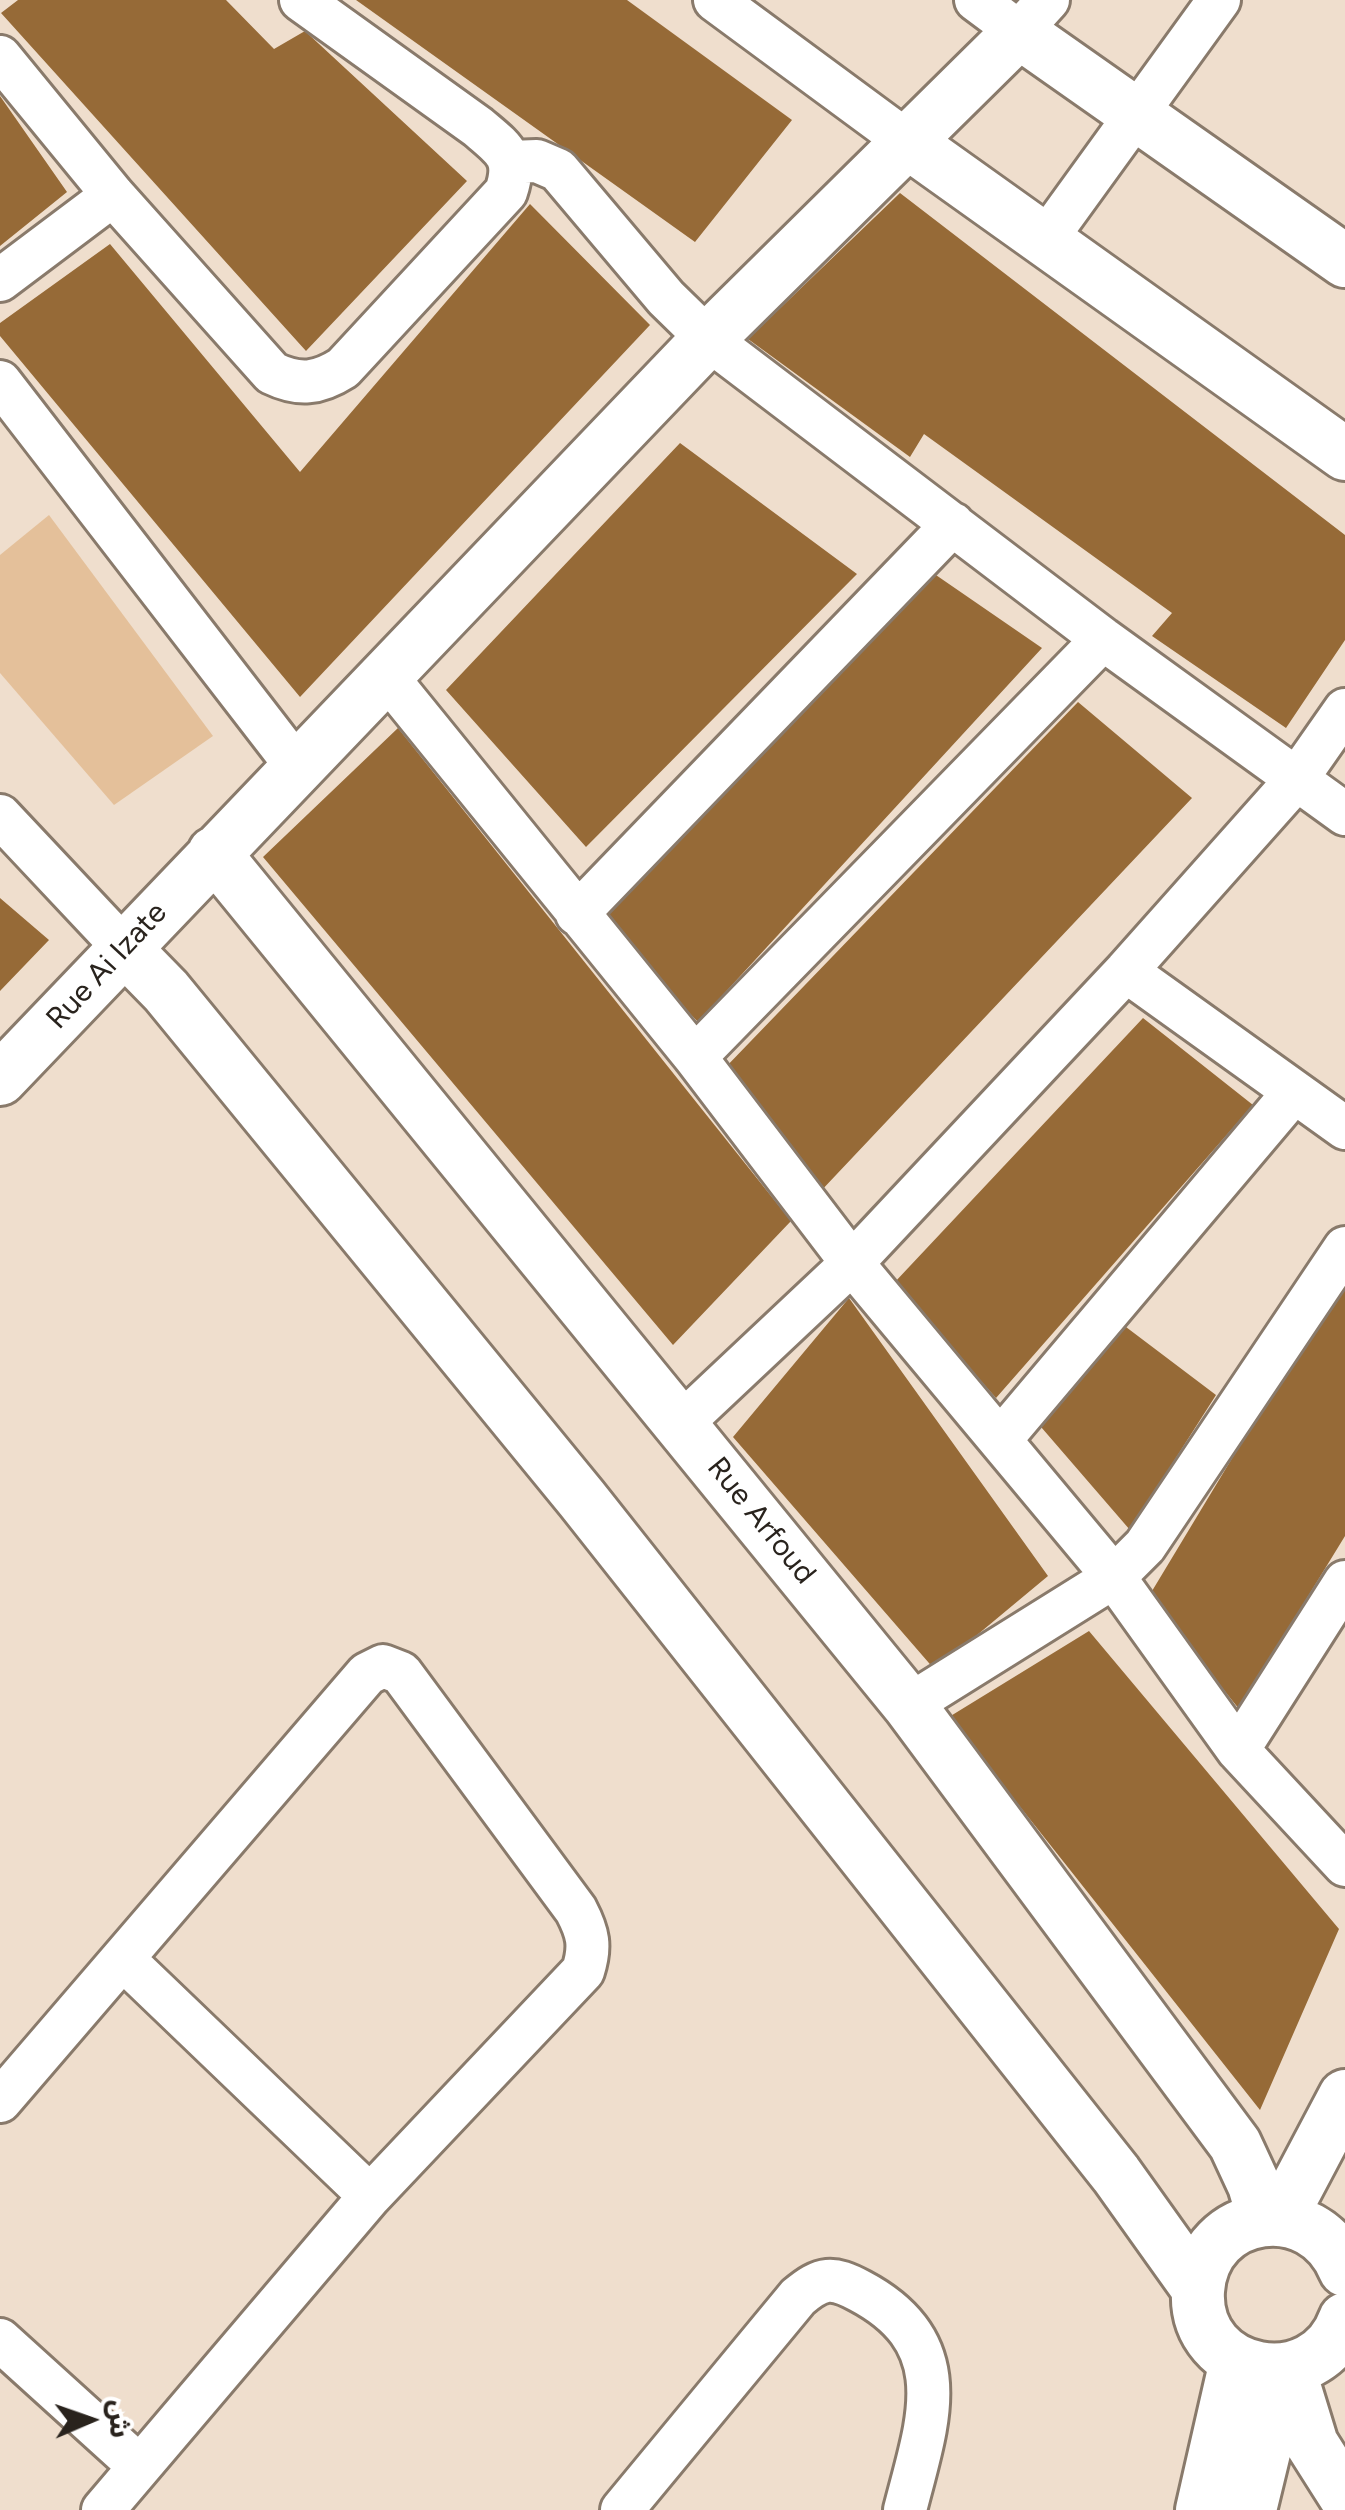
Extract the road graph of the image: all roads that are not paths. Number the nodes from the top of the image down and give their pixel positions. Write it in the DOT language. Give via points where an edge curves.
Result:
graph roads {
  1 [pos="715,0"];
  2 [pos="976,0"];
  3 [pos="1220,0"];
  4 [pos="314,4"];
  5 [pos="1034,16"];
  6 [pos="0,57"];
  7 [pos="1138,117"];
  8 [pos="909,143"];
  9 [pos="511,162"];
  10 [pos="114,195"];
  11 [pos="1046,239"];
  12 [pos="1345,261"];
  13 [pos="0,280"];
  14 [pos="708,339"];
  15 [pos="0,382"];
  16 [pos="1345,454"];
  17 [pos="953,524"];
  18 [pos="1104,640"];
  19 [pos="387,677"];
  20 [pos="1345,710"];
  21 [pos="297,767"];
  22 [pos="1296,780"];
  23 [pos="1345,814"];
  24 [pos="0,816"];
  25 [pos="214,853"];
  26 [pos="577,914"];
  27 [pos="123,947"];
  28 [pos="1126,971"];
  29 [pos="695,1056"];
  30 [pos="0,1079"];
  31 [pos="1294,1092"];
  32 [pos="1345,1128"];
  33 [pos="1345,1248"];
  34 [pos="852,1263"];
  35 [pos="682,1423"];
  36 [pos="1000,1440"];
  37 [pos="1114,1577"];
  38 [pos="1345,1582"];
  39 [pos="909,1704"];
  40 [pos="1238,1750"];
  41 [pos="1345,1865"];
  42 [pos="124,1960"];
  43 [pos="1345,2096"];
  44 [pos="0,2101"];
  45 [pos="370,2196"];
  46 [pos="1272,2219"];
  47 [pos="1342,2251"];
  48 [pos="1198,2289"];
  49 [pos="1345,2319"];
  50 [pos="0,2340"];
  51 [pos="1270,2366"];
  52 [pos="139,2466"];
  53 [pos="1345,2496"];
  54 [pos="103,2510"];
  55 [pos="622,2510"];
  56 [pos="905,2510"];
  57 [pos="1202,2510"];
  58 [pos="1250,2510"];
  1 -- 8 [label="street"];
  2 -- 5 [label="street"];
  3 -- 7 [label="street"];
  4 -- 9 [label="street" via="478,127"];
  5 -- 7 [label="street"];
  5 -- 8 [label="street, Rue Ai Izate"];
  6 -- 10 [label="street"];
  7 -- 11 [label="street"];
  7 -- 12 [label="street"];
  8 -- 11 [label="street"];
  8 -- 14 [label="street, Rue Ai Izate"];
  9 -- 10 [label="street" via="506,192 470,234 343,368 309,383 272,374"];
  9 -- 14 [label="street" via="537,161 558,170"];
  10 -- 13 [label="street"];
  11 -- 16 [label="street"];
  14 -- 17 [label="street"];
  14 -- 19 [label="street, Rue Ai Izate"];
  15 -- 21 [label="street"];
  17 -- 18 [label="street"];
  17 -- 26 [label="street"];
  18 -- 22 [label="street"];
  18 -- 29 [label="street"];
  19 -- 21 [label="street, Rue Ai Izate"];
  19 -- 26 [label="street"];
  20 -- 22 [label="street"];
  21 -- 25 [label="street, Rue Ai Izate"];
  22 -- 23 [label="street"];
  22 -- 28 [label="street"];
  24 -- 27 [label="street"];
  25 -- 27 [label="street, Rue Ai Izate"];
  25 -- 35 [label="street, Rue Arfoud"];
  26 -- 29 [label="street"];
  27 -- 30 [label="street, Rue Ai Izate"];
  27 -- 48 [label="street" via="582,1499 1116,2174"];
  28 -- 31 [label="street"];
  28 -- 34 [label="street"];
  29 -- 34 [label="street"];
  31 -- 32 [label="street"];
  31 -- 36 [label="street"];
  33 -- 37 [label="street" via="1145,1546"];
  34 -- 35 [label="street"];
  34 -- 36 [label="street"];
  35 -- 39 [label="street, Rue Arfoud"];
  36 -- 37 [label="street"];
  37 -- 39 [label="street"];
  37 -- 40 [label="street"];
  38 -- 40 [label="street"];
  39 -- 46 [label="street, Rue Arfoud" via="1235,2144"];
  40 -- 41 [label="street"];
  42 -- 44 [label="street"];
  42 -- 45 [label="street"];
  42 -- 45 [label="street" via="366,1674 383,1666 401,1673 576,1910 590,1950 582,1971"];
  43 -- 46 [label="street"];
  45 -- 52 [label="street"];
  46 -- 47 [label="street" via="1311,2229"];
  46 -- 48 [label="street" via="1219,2243"];
  48 -- 51 [label="street" via="1215,2342"];
  49 -- 51 [label="street" via="1322,2353"];
  50 -- 52 [label="street"];
  51 -- 53 [label="street"];
  51 -- 57 [label="street"];
  51 -- 58 [label="street"];
  52 -- 54 [label="street"];
  55 -- 56 [label="street" via="798,2297 816,2282 841,2281 871,2296 909,2331 924,2356 927,2423"];
}
